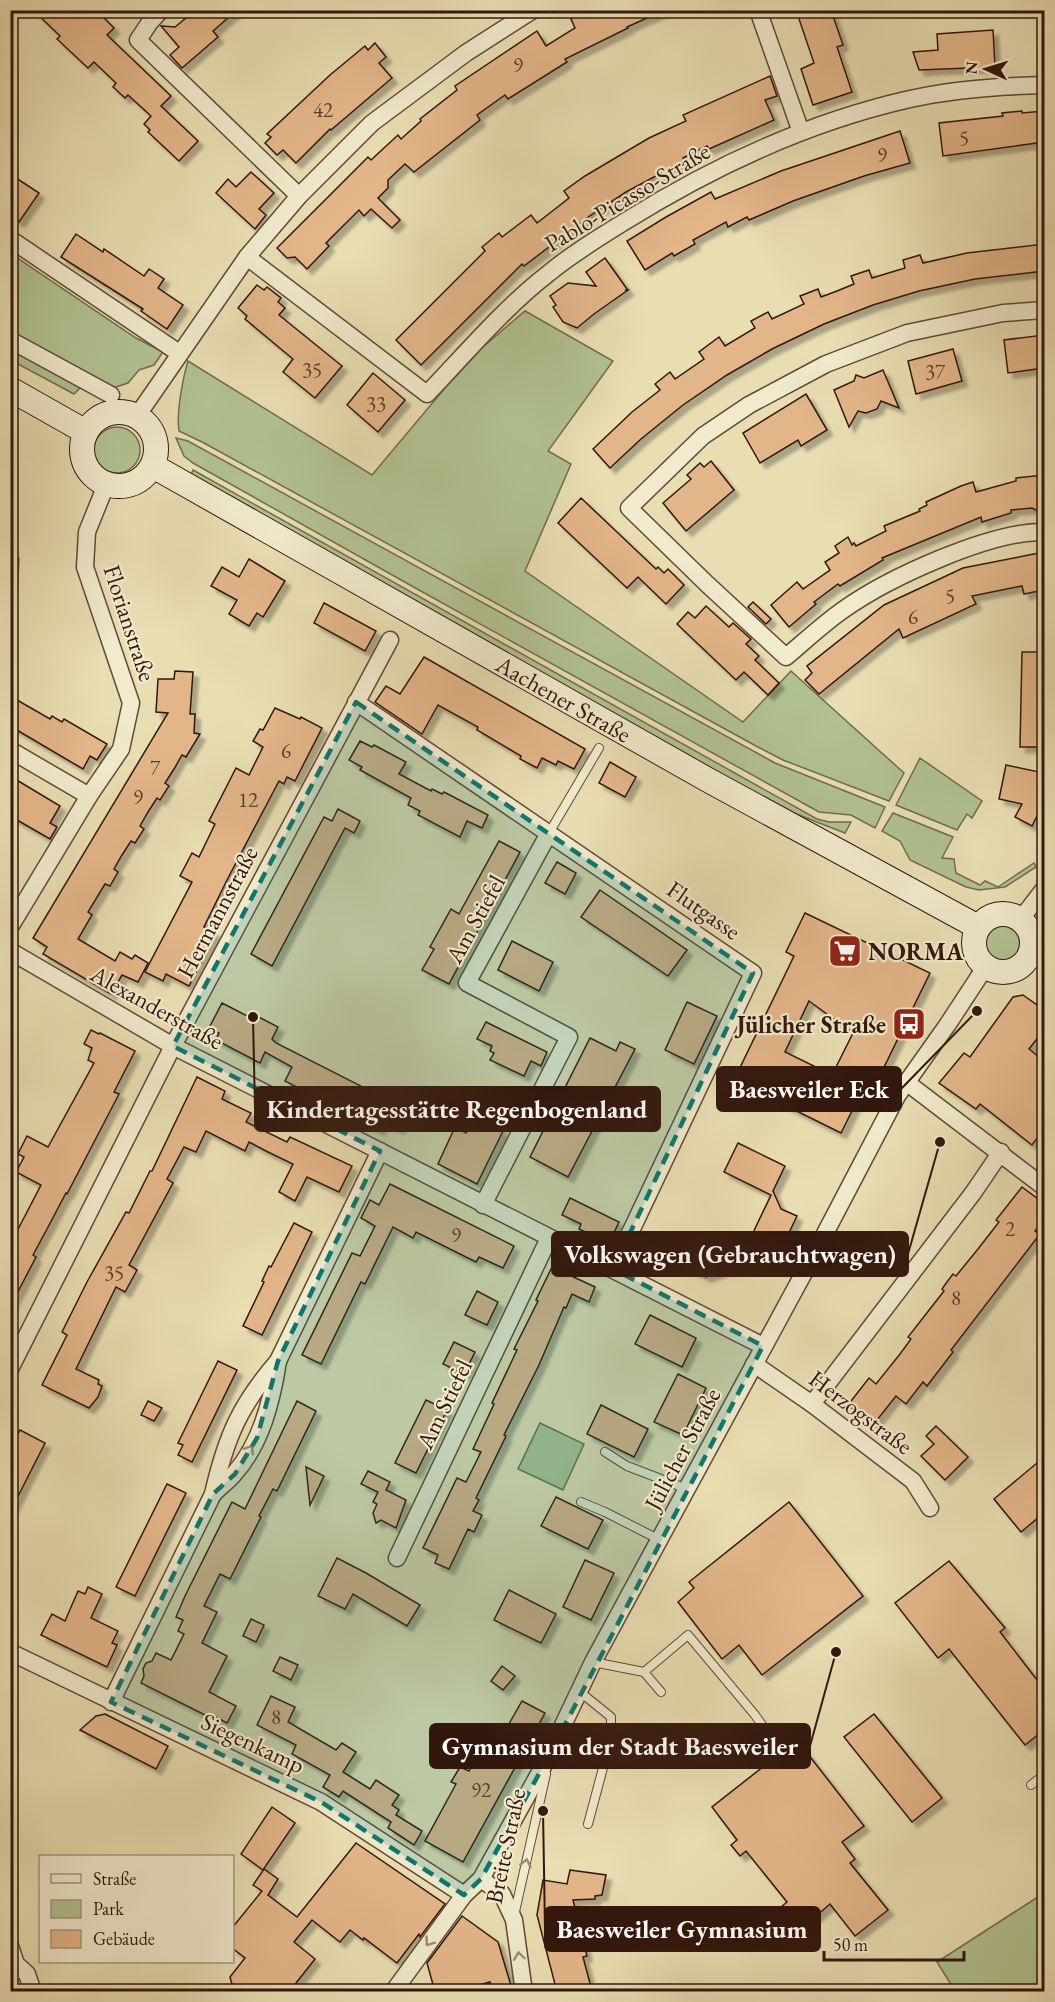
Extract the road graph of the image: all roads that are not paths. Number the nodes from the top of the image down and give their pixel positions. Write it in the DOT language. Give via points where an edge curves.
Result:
graph roads {
  1 [pos="161,10"];
  2 [pos="534,10"];
  3 [pos="758,10"];
  4 [pos="1044,85"];
  5 [pos="801,132"];
  6 [pos="298,196"];
  7 [pos="10,239"];
  8 [pos="247,257"];
  9 [pos="1044,310"];
  10 [pos="10,340"];
  11 [pos="179,353"];
  12 [pos="10,388"];
  13 [pos="111,395"];
  14 [pos="137,416"];
  15 [pos="86,432"];
  16 [pos="153,466"];
  17 [pos="106,485"];
  18 [pos="1044,532"];
  19 [pos="390,640"];
  20 [pos="356,702"];
  21 [pos="599,748"];
  22 [pos="10,750"];
  23 [pos="89,796"];
  24 [pos="549,833"];
  25 [pos="1044,889"];
  26 [pos="1021,919"];
  27 [pos="10,927"];
  28 [pos="978,927"];
  29 [pos="10,951"];
  30 [pos="1036,963"];
  31 [pos="986,966"];
  32 [pos="173,1046"];
  33 [pos="906,1082"];
  34 [pos="380,1151"];
  35 [pos="1000,1152"];
  36 [pos="1044,1187"];
  37 [pos="483,1205"];
  38 [pos="549,1238"];
  39 [pos="613,1269"];
  40 [pos="763,1346"];
  41 [pos="278,1361"];
  42 [pos="754,1364"];
  43 [pos="10,1369"];
  44 [pos="812,1404"];
  45 [pos="605,1452"];
  46 [pos="688,1490"];
  47 [pos="213,1494"];
  48 [pos="581,1502"];
  49 [pos="930,1508"];
  50 [pos="660,1540"];
  51 [pos="397,1558"];
  52 [pos="10,1652"];
  53 [pos="594,1662"];
  54 [pos="644,1672"];
  55 [pos="580,1692"];
  56 [pos="661,1692"];
  57 [pos="111,1702"];
  58 [pos="771,1738"];
  59 [pos="552,1747"];
  60 [pos="1044,1775"];
  61 [pos="1031,1785"];
  62 [pos="588,1824"];
  63 [pos="481,1879"];
  64 [pos="464,1895"];
  65 [pos="514,1920"];
  66 [pos="10,1946"];
  67 [pos="33,1992"];
  68 [pos="393,1992"];
  69 [pos="524,1992"];
  1 -- 6 [label="street" via="138,40"];
  2 -- 6 [label="street" via="466,53 372,123"];
  3 -- 5 [label="street"];
  4 -- 5 [label="street, Pablo-Picasso-Straße" via="994,87 911,99"];
  5 -- 8 [label="street, Pablo-Picasso-Straße" via="681,187 586,246 548,273 427,394"];
  6 -- 8 [label="street"];
  7 -- 11 [label="street"];
  8 -- 11 [label="street"];
  9 -- 18 [label="street" via="1003,313 907,333 826,364 749,405 703,436 629,508 786,657 844,610 896,580 945,557 999,539"];
  10 -- 13 [label="street"];
  11 -- 14 [label="street"];
  12 -- 15 [label="main road"];
  14 -- 15 [label="main road" via="126,412 103,415"];
  14 -- 16 [label="main road" via="155,438"];
  15 -- 17 [label="main road" via="82,456 94,478"];
  16 -- 17 [label="main road" via="145,478 133,485"];
  16 -- 28 [label="main road, Aachener Straße" via="708,780"];
  17 -- 23 [label="street, Florianstraße" via="87,532 85,567 131,703 121,749"];
  19 -- 20 [label="street, Hermannstraße"];
  20 -- 24 [label="street, Flutgasse"];
  20 -- 32 [label="street, Hermannstraße"];
  21 -- 24 [label="lane"];
  22 -- 23 [label="street"];
  23 -- 27 [label="street, Florianstraße"];
  24 -- 37 [label="street, Am Stiefel" via="467,983 568,1037"];
  24 -- 39 [label="street, Flutgasse" via="753,973"];
  25 -- 26 [label="street"];
  26 -- 28 [label="main road" via="1003,913 984,920"];
  26 -- 30 [label="main road" via="1032,938"];
  28 -- 31 [label="main road" via="975,952"];
  29 -- 32 [label="street, Alexanderstraße"];
  30 -- 31 [label="main road" via="1004,972"];
  31 -- 33 [label="street, Jülicher Straße"];
  32 -- 34 [label="street, Alexanderstraße"];
  32 -- 43 [label="street, Hermannstraße"];
  33 -- 35 [label="street"];
  33 -- 40 [label="street, Jülicher Straße"];
  34 -- 37 [label="street, Alexanderstraße"];
  34 -- 41 [label="street"];
  35 -- 36 [label="street"];
  35 -- 44 [label="street"];
  37 -- 38 [label="street, Alexanderstraße"];
  38 -- 39 [label="street, Alexanderstraße"];
  38 -- 51 [label="street, Am Stiefel"];
  39 -- 40 [label="street, Alexanderstraße"];
  40 -- 42 [label="street, Jülicher Straße"];
  41 -- 47 [label="street" via="257,1385 232,1428"];
  47 -- 41 [label="street, one-way" via="235,1474 257,1438 273,1394"];
  42 -- 44 [label="street, Herzogstraße"];
  42 -- 46 [label="street, Jülicher Straße"];
  44 -- 49 [label="street, Herzogstraße" via="913,1481"];
  45 -- 46 [label="lane" via="627,1466"];
  46 -- 50 [label="street, Jülicher Straße"];
  47 -- 57 [label="street"];
  48 -- 50 [label="lane"];
  50 -- 53 [label="street, Jülicher Straße"];
  52 -- 57 [label="street, Siegenkamp"];
  53 -- 54 [label="lane"];
  53 -- 55 [label="street, Jülicher Straße"];
  54 -- 56 [label="lane"];
  54 -- 58 [label="lane" via="688,1635"];
  55 -- 59 [label="street, Jülicher Straße"];
  55 -- 62 [label="lane" via="611,1717 611,1738"];
  57 -- 64 [label="street, Siegenkamp" via="321,1802"];
  59 -- 63 [label="street, Jülicher Straße"];
  65 -- 59 [label="lane, Breite Straße, one-way"];
  60 -- 61 [label="lane"];
  63 -- 64 [label="street, Jülicher Straße"];
  63 -- 65 [label="street, Breite Straße" via="502,1894"];
  64 -- 68 [label="street, Jülicher Straße, one-way"];
  69 -- 65 [label="street, Breite Straße, one-way"];
  66 -- 67 [label="street"];
}
